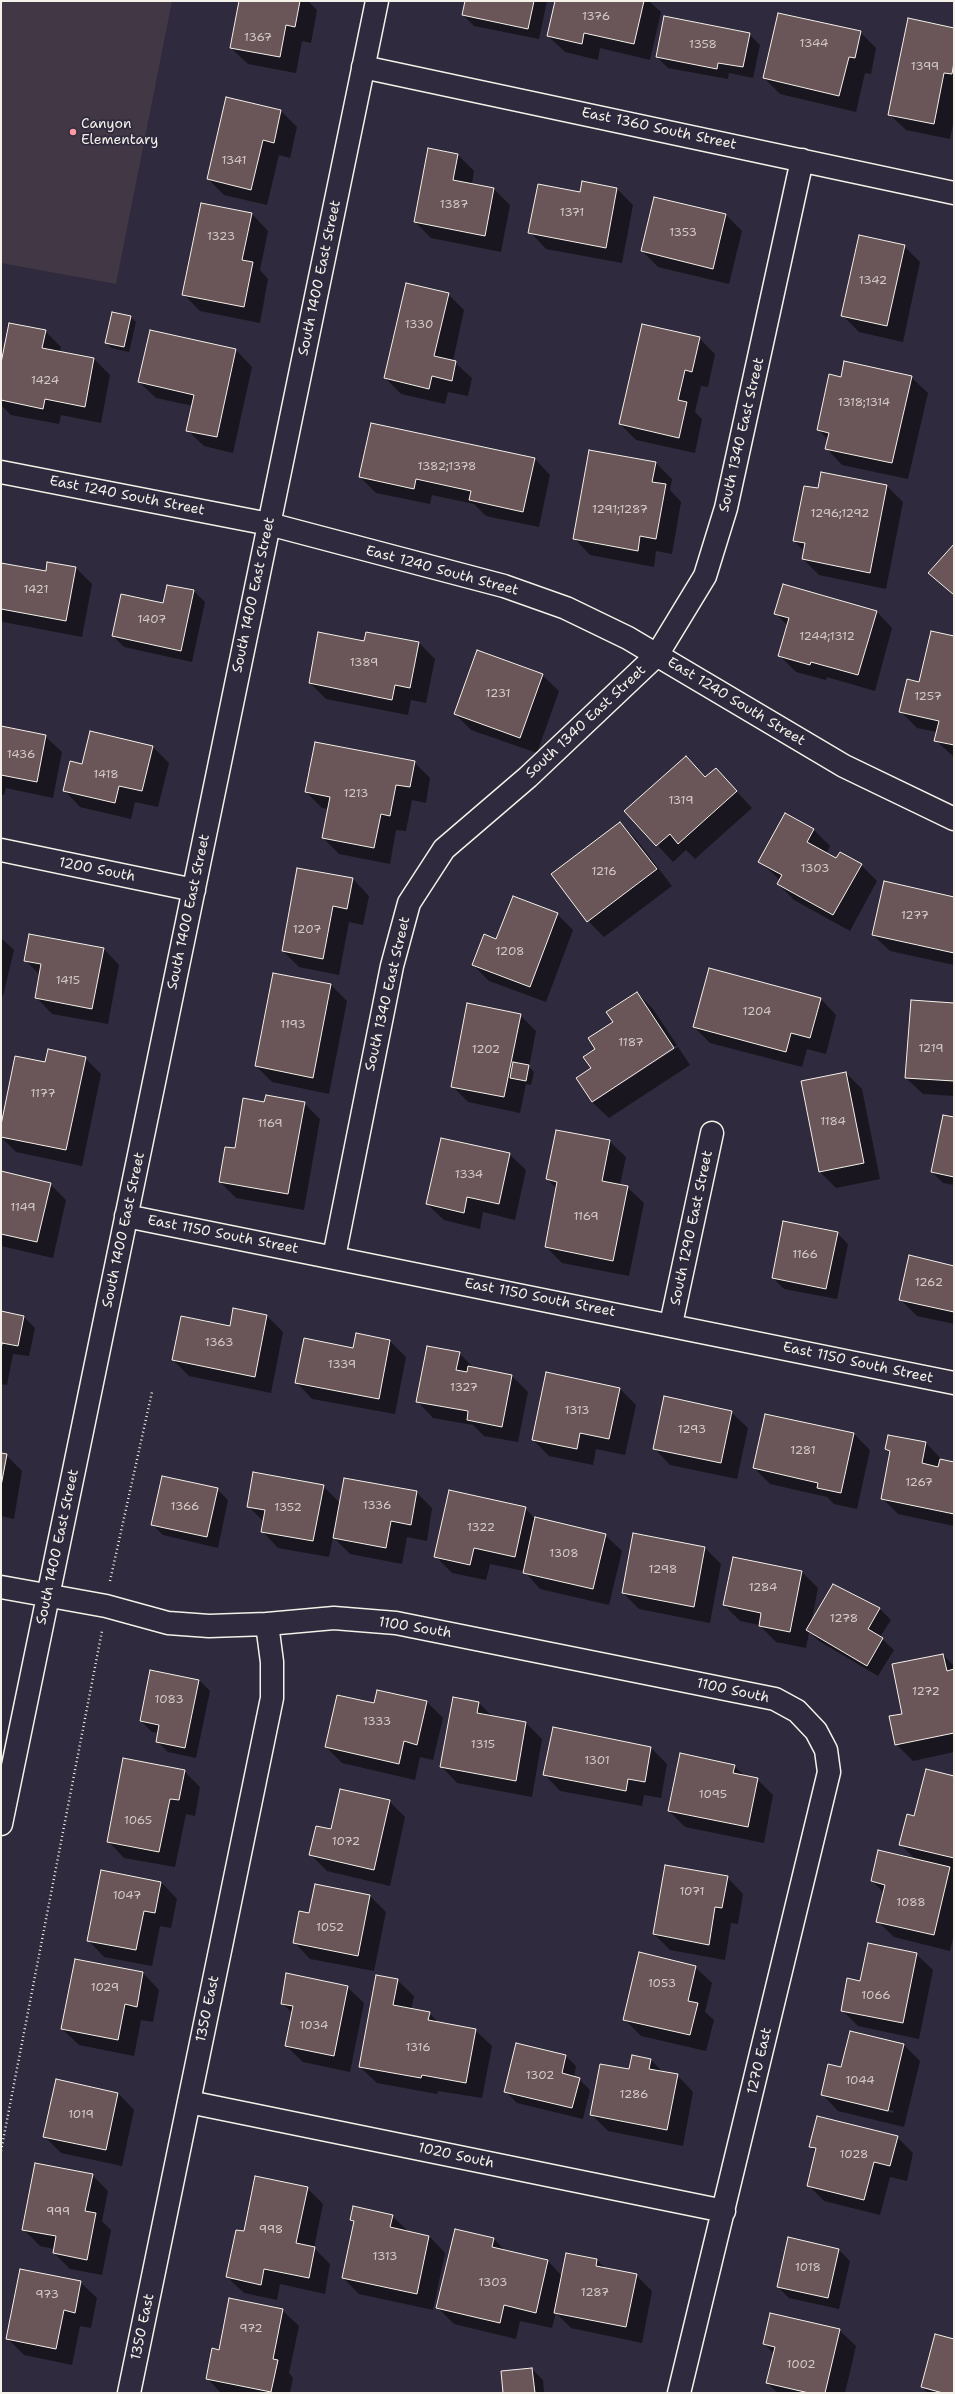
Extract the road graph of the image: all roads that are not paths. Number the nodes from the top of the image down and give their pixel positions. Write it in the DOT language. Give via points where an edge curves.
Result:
graph roads {
  1 [pos="377,1"];
  2 [pos="363,67"];
  3 [pos="802,160"];
  4 [pos="954,193"];
  5 [pos="1,472"];
  6 [pos="269,524"];
  7 [pos="657,655"];
  8 [pos="954,819"];
  9 [pos="1,850"];
  10 [pos="194,890"];
  11 [pos="712,1132"];
  12 [pos="126,1216"];
  13 [pos="334,1257"];
  14 [pos="671,1324"];
  15 [pos="954,1383"];
  16 [pos="1,1587"];
  17 [pos="48,1596"];
  18 [pos="267,1624"];
  19 [pos="816,1731"];
  20 [pos="1,1824"];
  21 [pos="189,2102"];
  22 [pos="724,2211"];
  23 [pos="130,2393"];
  24 [pos="679,2393"];
  1 -- 2 [label="street, South 1400 East Street"];
  2 -- 3 [label="street, East 1360 South Street"];
  2 -- 6 [label="street, South 1400 East Street"];
  3 -- 4 [label="street, East 1360 South Street"];
  3 -- 7 [label="street, South 1340 East Street" via="726,508 705,576"];
  5 -- 6 [label="street, East 1240 South Street"];
  6 -- 7 [label="street, East 1240 South Street" via="504,586 566,608"];
  6 -- 10 [label="street, South 1400 East Street"];
  7 -- 8 [label="street, East 1240 South Street" via="844,766"];
  7 -- 13 [label="street, South 1340 East Street" via="528,777 444,849 409,903 392,966"];
  9 -- 10 [label="street, 1200 South"];
  10 -- 12 [label="street, South 1400 East Street"];
  11 -- 14 [label="street, South 1290 East Street"];
  12 -- 13 [label="street, East 1150 South Street"];
  12 -- 17 [label="street, South 1400 East Street"];
  13 -- 14 [label="street, East 1150 South Street"];
  14 -- 15 [label="street, East 1150 South Street"];
  16 -- 17 [label="street, 1100 South"];
  17 -- 18 [label="street, 1100 South" via="106,1606 168,1623 209,1626"];
  17 -- 20 [label="street, South 1400 East Street"];
  18 -- 19 [label="street, 1100 South" via="334,1618 396,1623 775,1699 797,1711"];
  18 -- 21 [label="street, 1350 East" via="272,1662 272,1698"];
  19 -- 22 [label="street, 1270 East" via="826,1750 829,1772"];
  21 -- 22 [label="street, 1020 South"];
  21 -- 23 [label="street, 1350 East"];
  22 -- 24 [label="street, 1270 East"];
}
